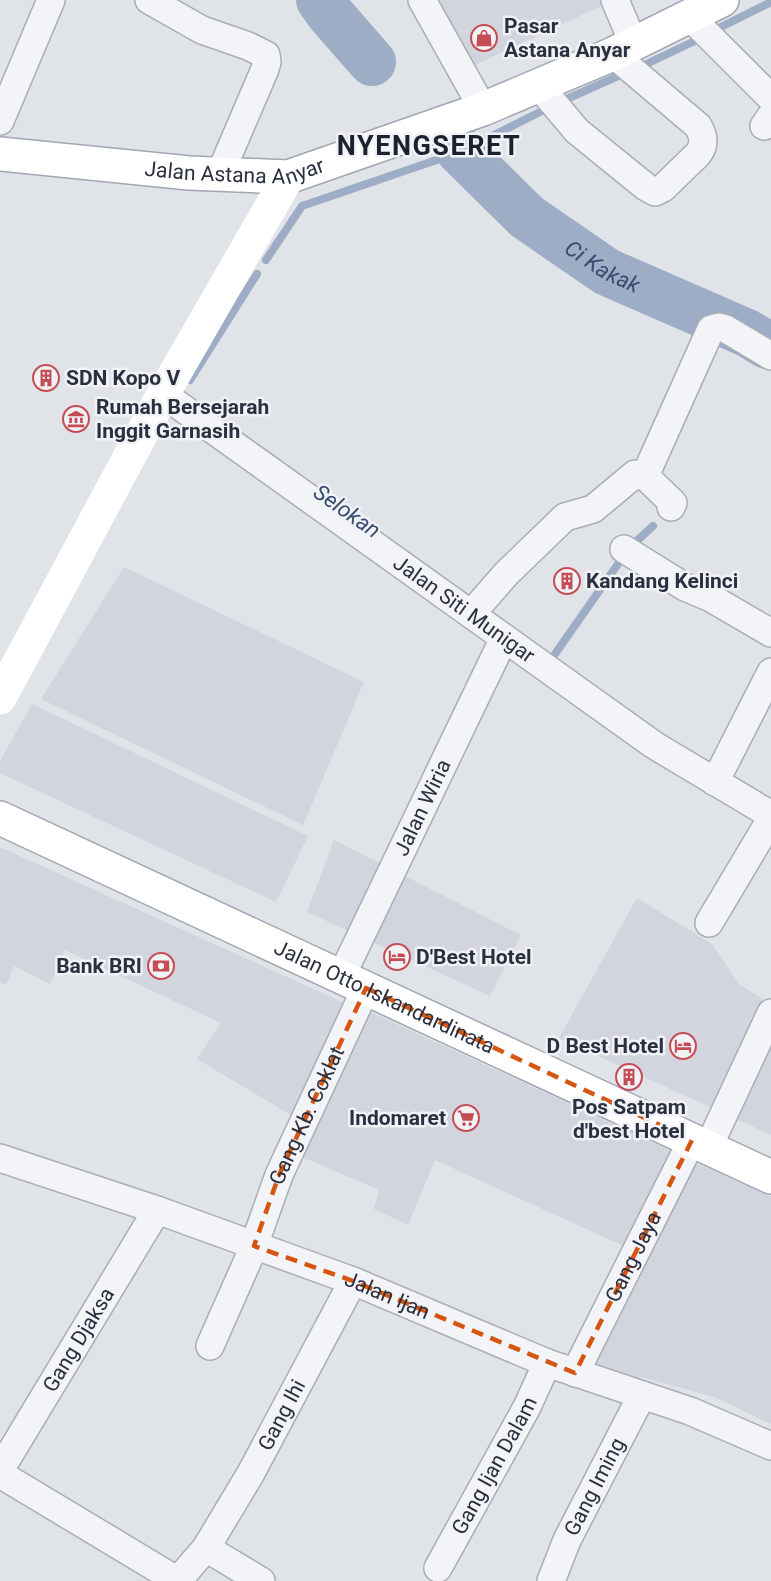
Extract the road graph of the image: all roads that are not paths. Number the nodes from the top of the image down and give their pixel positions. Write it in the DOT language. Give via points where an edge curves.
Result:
graph roads {
  1 [pos="51,0"];
  2 [pos="149,0"];
  3 [pos="422,0"];
  4 [pos="615,0"];
  5 [pos="722,0"];
  6 [pos="690,18"];
  7 [pos="624,49"];
  8 [pos="539,86"];
  9 [pos="771,98"];
  10 [pos="483,109"];
  11 [pos="0,121"];
  12 [pos="0,154"];
  13 [pos="220,174"];
  14 [pos="288,177"];
  15 [pos="771,356"];
  16 [pos="163,394"];
  17 [pos="645,476"];
  18 [pos="671,507"];
  19 [pos="624,549"];
  20 [pos="471,614"];
  21 [pos="771,633"];
  22 [pos="502,642"];
  23 [pos="771,672"];
  24 [pos="0,698"];
  25 [pos="715,782"];
  26 [pos="771,817"];
  27 [pos="0,818"];
  28 [pos="710,923"];
  29 [pos="353,982"];
  30 [pos="771,1013"];
  31 [pos="700,1144"];
  32 [pos="0,1158"];
  33 [pos="771,1177"];
  34 [pos="157,1210"];
  35 [pos="254,1246"];
  36 [pos="353,1281"];
  37 [pos="210,1346"];
  38 [pos="547,1363"];
  39 [pos="575,1373"];
  40 [pos="642,1395"];
  41 [pos="771,1446"];
  42 [pos="0,1472"];
  43 [pos="206,1548"];
  44 [pos="438,1568"];
  45 [pos="261,1581"];
  46 [pos="552,1581"];
  1 -- 11 [label="street"];
  2 -- 13 [label="street" via="201,30 266,55 267,62"];
  3 -- 10 [label="street"];
  4 -- 7 [label="street"];
  5 -- 6 [label="main road, Jalan Astana Anyar"];
  6 -- 7 [label="main road, Jalan Astana Anyar"];
  6 -- 9 [label="street"];
  7 -- 8 [label="main road, Jalan Astana Anyar"];
  7 -- 8 [label="street" via="702,133 702,148 663,189 655,192 646,188 577,131"];
  8 -- 10 [label="main road, Jalan Astana Anyar"];
  10 -- 14 [label="main road, Jalan Astana Anyar"];
  12 -- 13 [label="main road, Jalan Astana Anyar"];
  13 -- 14 [label="main road, Jalan Astana Anyar"];
  14 -- 16 [label="main road"];
  15 -- 17 [label="street" via="726,329 711,328"];
  16 -- 20 [label="street, Jalan Siti Munigar"];
  16 -- 24 [label="main road"];
  17 -- 18 [label="street" via="673,503"];
  17 -- 20 [label="street" via="635,474 593,509 565,517"];
  19 -- 21 [label="street"];
  20 -- 22 [label="street, Jalan Siti Munigar"];
  22 -- 25 [label="street, Jalan Siti Munigar" via="654,746"];
  22 -- 29 [label="street, Jalan Wiria"];
  23 -- 25 [label="street"];
  25 -- 26 [label="street, Jalan Siti Munigar"];
  26 -- 28 [label="street"];
  27 -- 29 [label="main road, Jalan Otto Iskandardinata"];
  29 -- 31 [label="main road, Jalan Otto Iskandardinata"];
  29 -- 35 [label="street, Gang Kb. Coklat"];
  30 -- 31 [label="street, Gang Jaya"];
  31 -- 33 [label="main road, Jalan Otto Iskandardinata"];
  31 -- 39 [label="street, Gang Jaya"];
  32 -- 34 [label="street, Jalan Ijan"];
  34 -- 35 [label="street, Jalan Ijan"];
  34 -- 42 [label="street, Gang Djaksa"];
  35 -- 36 [label="street, Jalan Ijan"];
  35 -- 37 [label="street, Gang Kb. Coklat"];
  36 -- 38 [label="street, Jalan Ijan"];
  36 -- 43 [label="street, Gang Ihi" via="251,1473"];
  38 -- 39 [label="street, Jalan Ijan"];
  38 -- 44 [label="street, Gang Ijan Dalam"];
  39 -- 40 [label="street, Jalan Ijan"];
  40 -- 41 [label="street, Jalan Ijan"];
  40 -- 46 [label="street, Gang Iming" via="567,1540"];
  42 -- 43 [label="street, Gang Ihi" via="173,1578 187,1572"];
  43 -- 45 [label="street"];
}
